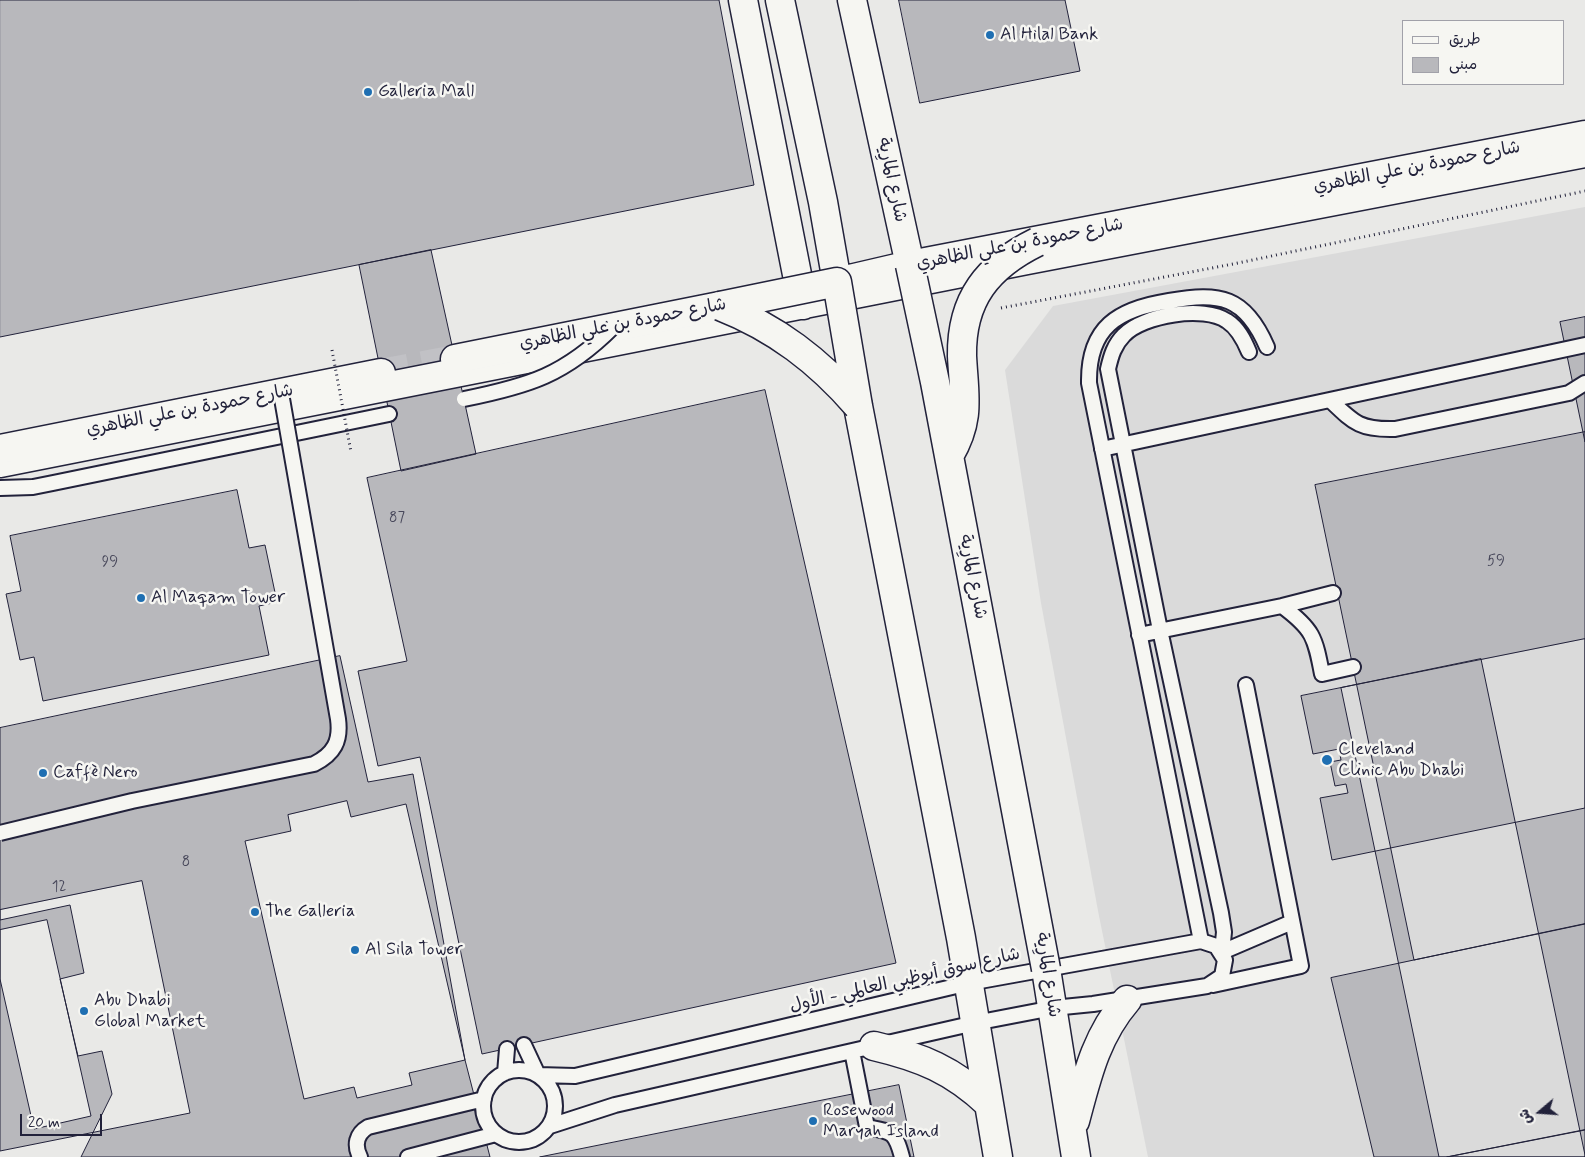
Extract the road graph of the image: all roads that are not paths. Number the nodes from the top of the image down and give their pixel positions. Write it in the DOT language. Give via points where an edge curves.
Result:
graph roads {
  1 [pos="743,0"];
  2 [pos="780,0"];
  3 [pos="852,0"];
  4 [pos="1585,135"];
  5 [pos="1585,154"];
  6 [pos="1037,242"];
  7 [pos="910,265"];
  8 [pos="837,282"];
  9 [pos="803,305"];
  10 [pos="720,306"];
  11 [pos="613,327"];
  12 [pos="1585,345"];
  13 [pos="1267,347"];
  14 [pos="1249,352"];
  15 [pos="455,358"];
  16 [pos="381,373"];
  17 [pos="1585,382"];
  18 [pos="281,393"];
  19 [pos="464,399"];
  20 [pos="1330,400"];
  21 [pos="858,406"];
  22 [pos="389,414"];
  23 [pos="288,435"];
  24 [pos="1122,445"];
  25 [pos="0,449"];
  26 [pos="1102,449"];
  27 [pos="949,456"];
  28 [pos="0,463"];
  29 [pos="0,488"];
  30 [pos="1333,592"];
  31 [pos="1282,606"];
  32 [pos="1160,630"];
  33 [pos="1139,635"];
  34 [pos="1353,667"];
  35 [pos="1246,685"];
  36 [pos="0,833"];
  37 [pos="1292,922"];
  38 [pos="1201,941"];
  39 [pos="1222,952"];
  40 [pos="1046,969"];
  41 [pos="969,983"];
  42 [pos="1207,986"];
  43 [pos="1127,1000"];
  44 [pos="1053,1008"];
  45 [pos="975,1023"];
  46 [pos="524,1045"];
  47 [pos="507,1049"];
  48 [pos="863,1049"];
  49 [pos="504,1073"];
  50 [pos="538,1075"];
  51 [pos="484,1099"];
  52 [pos="988,1104"];
  53 [pos="550,1126"];
  54 [pos="496,1134"];
  55 [pos="1074,1145"];
  56 [pos="360,1157"];
  57 [pos="408,1157"];
  58 [pos="902,1157"];
  59 [pos="998,1157"];
  1 -- 9 [label="street"];
  2 -- 8 [label="street"];
  3 -- 7 [label="street, شارع المارِية"];
  4 -- 6 [label="street, شارع حمودة بن علي الظاهري"];
  5 -- 9 [label="street"];
  6 -- 7 [label="street, شارع حمودة بن علي الظاهري, bridge"];
  6 -- 27 [label="street, bridge" via="1007,259 994,271 967,310 962,354 965,414"];
  7 -- 8 [label="street, شارع حمودة بن علي الظاهري"];
  7 -- 27 [label="street, شارع المارِية, bridge"];
  8 -- 10 [label="street, شارع حمودة بن علي الظاهري, bridge"];
  8 -- 21 [label="street, bridge"];
  9 -- 28 [label="street"];
  10 -- 11 [label="street, شارع حمودة بن علي الظاهري"];
  10 -- 21 [label="street, bridge" via="757,322 792,343 838,383"];
  11 -- 15 [label="street, شارع حمودة بن علي الظاهري"];
  11 -- 19 [label="lane, bridge" via="584,354 541,379"];
  12 -- 20 [label="lane"];
  13 -- 26 [label="lane" via="1250,316 1215,297 1202,295 1146,304 1119,315 1098,337 1091,351 1089,383"];
  14 -- 24 [label="lane" via="1235,328 1207,313 1149,320 1125,333 1117,344 1108,369"];
  16 -- 18 [label="street, شارع حمودة بن علي الظاهري"];
  17 -- 20 [label="lane" via="1569,393 1395,429 1373,430 1352,421"];
  18 -- 23 [label="lane, bridge"];
  18 -- 25 [label="street, شارع حمودة بن علي الظاهري"];
  20 -- 24 [label="lane"];
  21 -- 41 [label="street"];
  22 -- 23 [label="lane"];
  23 -- 29 [label="lane" via="46,485"];
  23 -- 36 [label="lane, bridge" via="338,719 338,741 332,751 314,764 132,801"];
  24 -- 26 [label="lane"];
  24 -- 32 [label="lane"];
  26 -- 33 [label="lane"];
  27 -- 40 [label="street, شارع المارِية, bridge"];
  30 -- 31 [label="lane"];
  31 -- 32 [label="lane"];
  31 -- 34 [label="lane" via="1303,621 1316,640 1322,674"];
  32 -- 33 [label="lane"];
  32 -- 39 [label="lane" via="1221,913 1224,932"];
  33 -- 38 [label="lane"];
  35 -- 37 [label="lane"];
  37 -- 39 [label="lane"];
  37 -- 42 [label="lane" via="1301,966"];
  38 -- 39 [label="lane" via="1216,946"];
  38 -- 40 [label="lane, شارع سوق أبوظبي العالمي - الأول"];
  39 -- 42 [label="lane" via="1225,968 1222,976"];
  40 -- 41 [label="lane, شارع سوق أبوظبي العالمي - الأول"];
  40 -- 44 [label="street, شارع المارِية"];
  41 -- 45 [label="street"];
  41 -- 50 [label="lane, شارع سوق أبوظبي العالمي - الأول" via="587,1074 563,1077"];
  42 -- 43 [label="lane"];
  43 -- 44 [label="lane"];
  43 -- 55 [label="street" via="1108,1024 1091,1059"];
  44 -- 45 [label="lane"];
  44 -- 55 [label="street, شارع المارِية"];
  45 -- 48 [label="lane"];
  45 -- 52 [label="street"];
  46 -- 50 [label="lane"];
  47 -- 49 [label="lane"];
  48 -- 52 [label="street" via="915,1056 941,1067"];
  48 -- 53 [label="lane" via="615,1105"];
  48 -- 58 [label="lane" via="867,1127 890,1131 898,1140"];
  49 -- 50 [label="lane, شارع سوق أبوظبي العالمي - الأول" via="522,1070"];
  49 -- 51 [label="lane" via="488,1088"];
  50 -- 53 [label="lane" via="547,1083 556,1104"];
  51 -- 54 [label="lane" via="486,1118"];
  51 -- 56 [label="lane" via="368,1127 357,1140"];
  52 -- 59 [label="street"];
  53 -- 54 [label="lane" via="536,1138 519,1142"];
  54 -- 57 [label="lane"];
}
